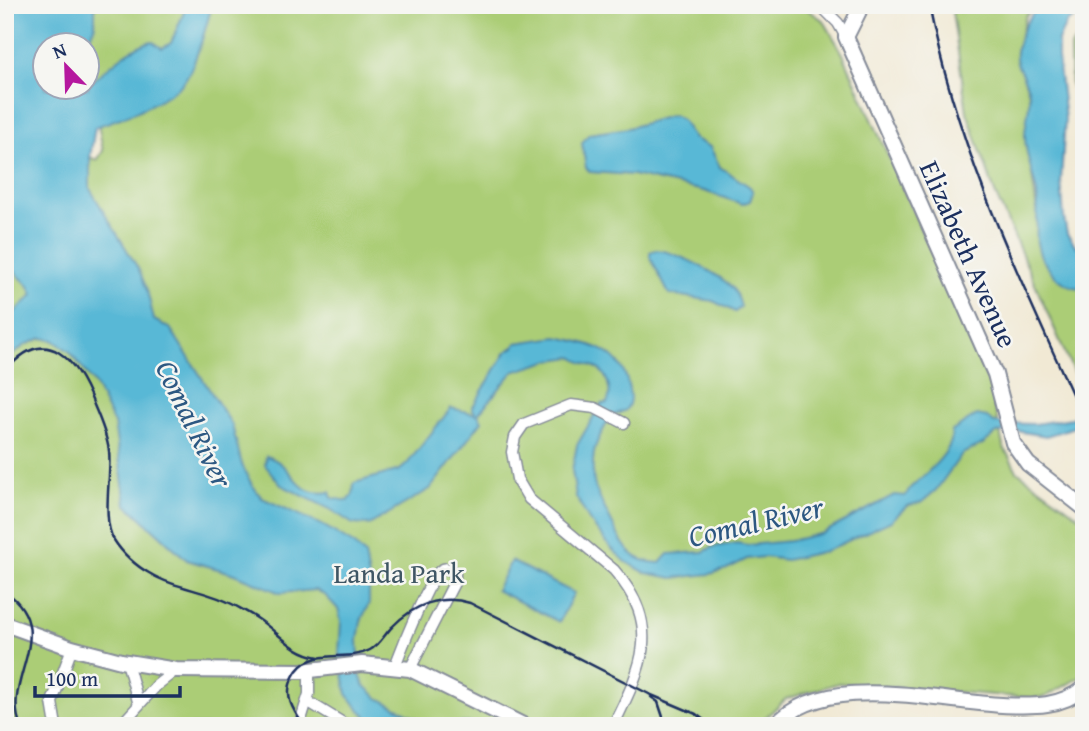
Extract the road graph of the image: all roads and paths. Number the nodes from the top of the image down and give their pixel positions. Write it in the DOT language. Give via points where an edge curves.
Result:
graph roads {
  1 [pos="820,5"];
  2 [pos="862,5"];
  3 [pos="846,37"];
  4 [pos="624,423"];
  5 [pos="1084,508"];
  6 [pos="5,624"];
  7 [pos="72,648"];
  8 [pos="127,662"];
  9 [pos="395,666"];
  10 [pos="410,669"];
  11 [pos="176,670"];
  12 [pos="309,670"];
  13 [pos="1084,688"];
  14 [pos="307,701"];
  15 [pos="139,705"];
  16 [pos="56,726"];
  17 [pos="120,726"];
  18 [pos="299,726"];
  19 [pos="348,726"];
  20 [pos="525,726"];
  21 [pos="614,726"];
  22 [pos="775,726"];
  1 -- 3 [label="street, Elizabeth Avenue"];
  2 -- 3 [label="street"];
  3 -- 5 [label="street, Elizabeth Avenue" via="995,374 1013,443 1028,464"];
  4 -- 21 [label="street" via="595,408 570,405 524,424 515,437 512,460 529,499 614,570 640,609 642,660"];
  6 -- 7 [label="street"];
  7 -- 8 [label="street"];
  7 -- 16 [label="street" via="52,702"];
  8 -- 11 [label="street"];
  8 -- 15 [label="street"];
  9 -- 10 [label="street"];
  9 -- 10 [label="street" via="438,573 451,569 455,581"];
  9 -- 12 [label="street" via="362,664"];
  10 -- 20 [label="street"];
  11 -- 12 [label="street"];
  11 -- 15 [label="street"];
  12 -- 14 [label="street"];
  13 -- 22 [label="street" via="1041,707 874,694 827,696 800,705"];
  14 -- 18 [label="street"];
  14 -- 19 [label="street"];
  15 -- 17 [label="street"];
}
